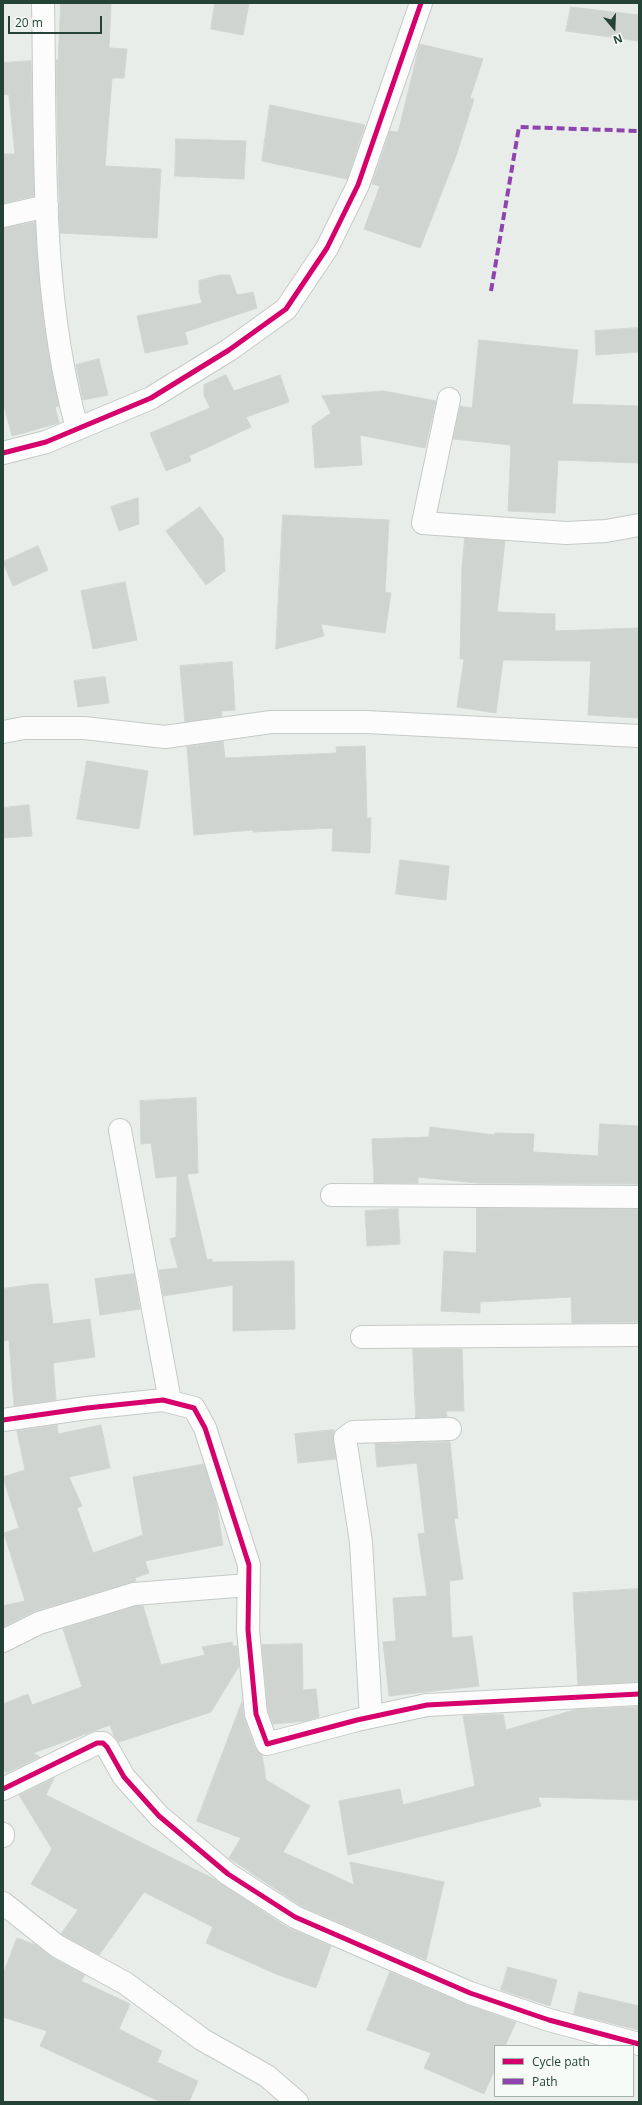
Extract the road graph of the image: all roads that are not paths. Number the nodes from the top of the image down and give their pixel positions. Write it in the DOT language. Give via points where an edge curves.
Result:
graph roads {
  1 [pos="43,3"];
  2 [pos="421,3"];
  3 [pos="47,206"];
  4 [pos="3,216"];
  5 [pos="449,399"];
  6 [pos="78,428"];
  7 [pos="3,453"];
  8 [pos="639,526"];
  9 [pos="3,732"];
  10 [pos="639,736"];
  11 [pos="120,1130"];
  12 [pos="332,1195"];
  13 [pos="639,1197"];
  14 [pos="639,1335"];
  15 [pos="362,1337"];
  16 [pos="170,1401"];
  17 [pos="3,1420"];
  18 [pos="450,1429"];
  19 [pos="248,1585"];
  20 [pos="3,1640"];
  21 [pos="639,1694"];
  22 [pos="371,1718"];
  23 [pos="3,1789"];
  24 [pos="3,1903"];
  25 [pos="639,2044"];
  26 [pos="297,2102"];
  1 -- 3 [label="street"];
  2 -- 6 [label="street" via="358,185 327,248 286,310 151,398"];
  3 -- 4 [label="street"];
  3 -- 6 [label="street" via="47,236 61,355"];
  5 -- 8 [label="street" via="423,523 566,533"];
  6 -- 7 [label="street" via="46,442"];
  9 -- 10 [label="street" via="24,728 84,728 165,737 271,722 366,722"];
  11 -- 16 [label="street"];
  12 -- 13 [label="street"];
  14 -- 15 [label="street"];
  16 -- 17 [label="street" via="86,1408"];
  16 -- 19 [label="street" via="194,1408 205,1428 249,1565"];
  18 -- 22 [label="street" via="353,1432 345,1438 361,1542"];
  19 -- 20 [label="street" via="134,1594 39,1623"];
  19 -- 22 [label="street" via="248,1630 256,1714 267,1744"];
  21 -- 22 [label="street" via="427,1705"];
  23 -- 25 [label="street" via="97,1743 103,1743 124,1776 159,1816 228,1874 295,1917 470,1993 549,2020"];
  24 -- 26 [label="street" via="57,1946 125,1983 203,2040 267,2076"];
}
